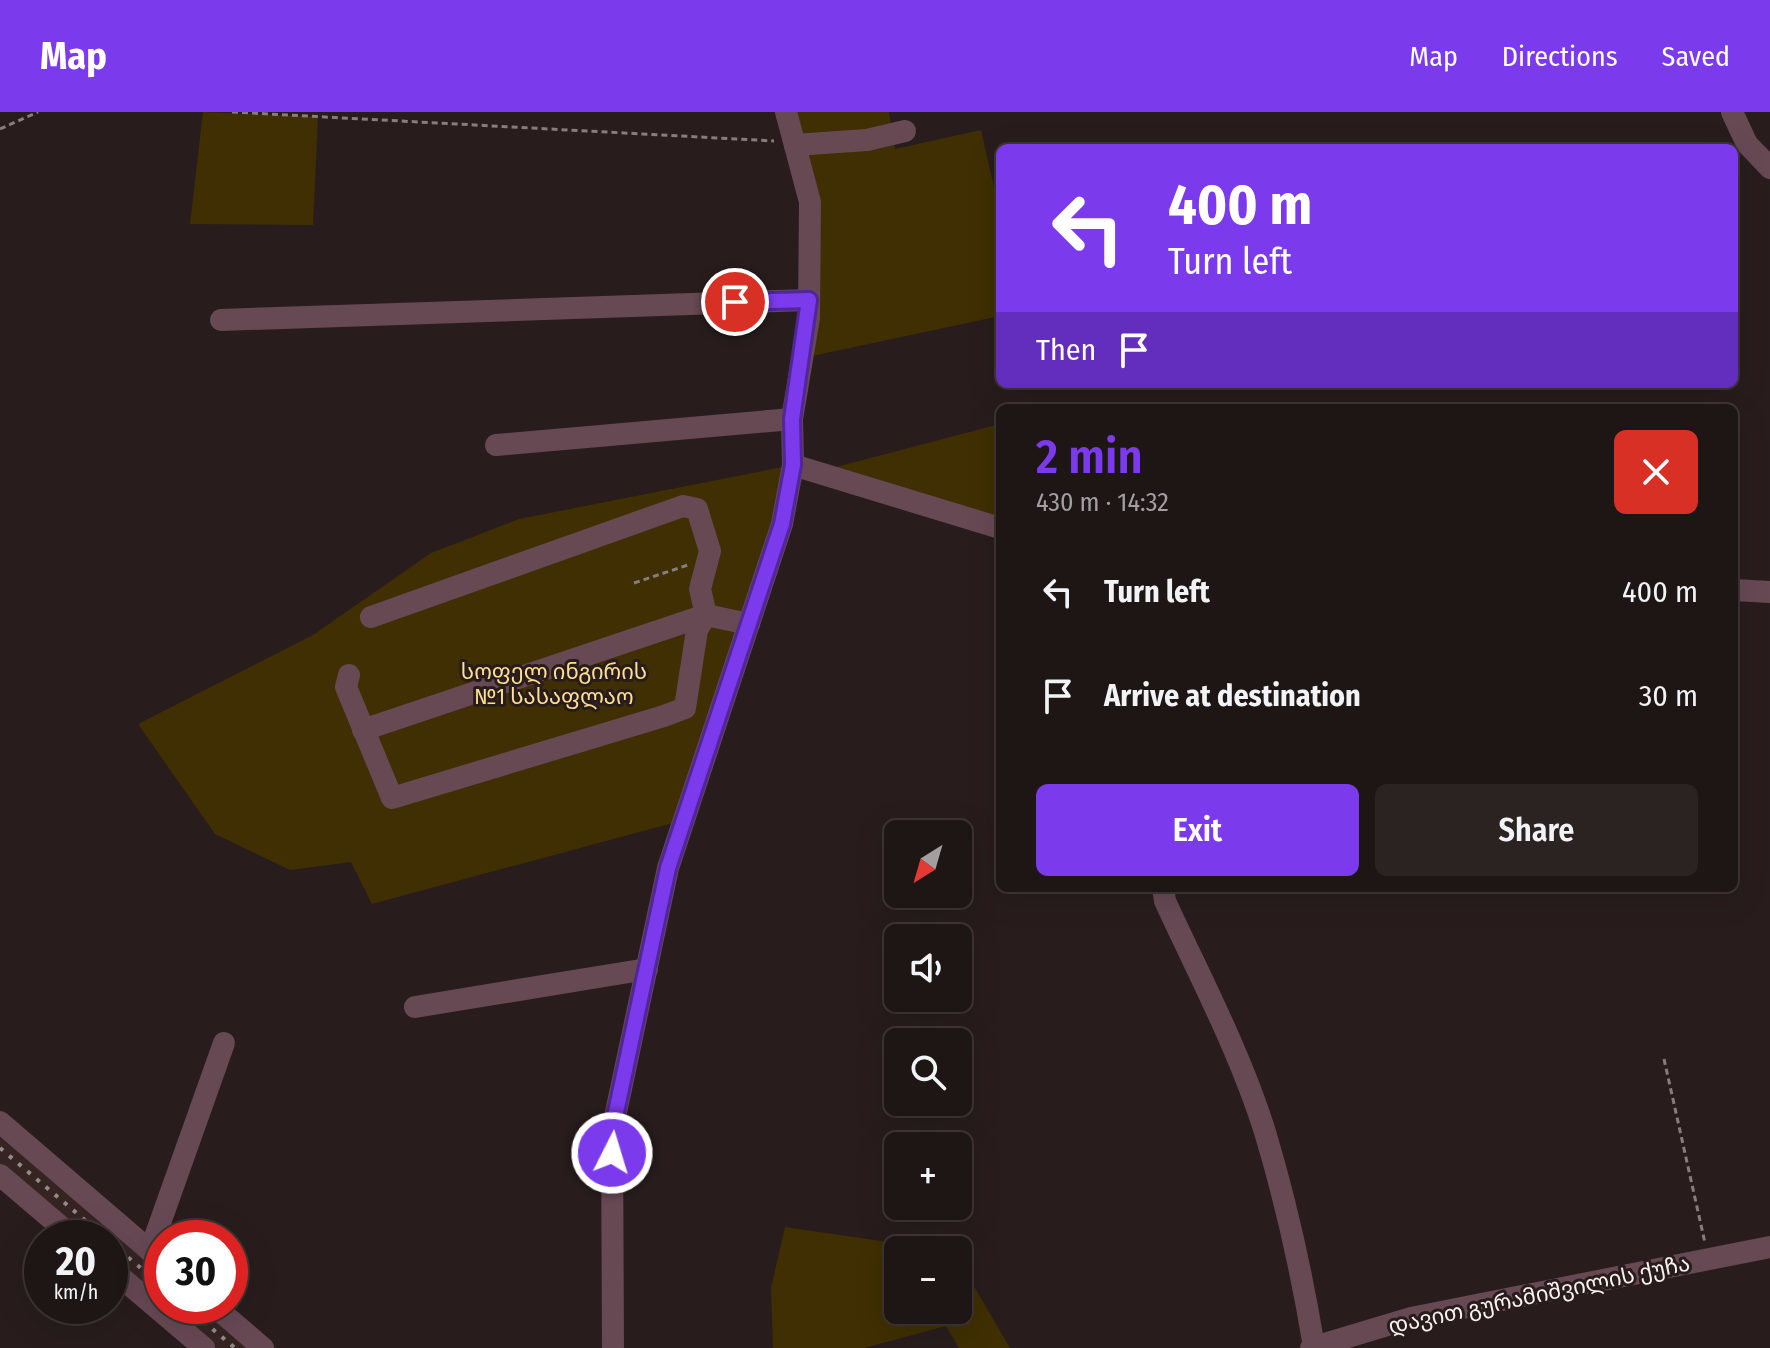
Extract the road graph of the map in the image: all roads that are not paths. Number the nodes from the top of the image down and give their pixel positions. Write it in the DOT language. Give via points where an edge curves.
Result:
graph roads {
  1 [pos="786,112"];
  2 [pos="1732,112"];
  3 [pos="905,131"];
  4 [pos="795,144"];
  5 [pos="1770,168"];
  6 [pos="809,300"];
  7 [pos="221,320"];
  8 [pos="792,419"];
  9 [pos="496,445"];
  10 [pos="793,465"];
  11 [pos="996,527"];
  12 [pos="1738,590"];
  13 [pos="1770,592"];
  14 [pos="706,615"];
  15 [pos="371,617"];
  16 [pos="749,624"];
  17 [pos="349,675"];
  18 [pos="363,730"];
  19 [pos="1164,892"];
  20 [pos="647,969"];
  21 [pos="415,1007"];
  22 [pos="224,1043"];
  23 [pos="0,1122"];
  24 [pos="0,1175"];
  25 [pos="53,1220"];
  26 [pos="167,1220"];
  27 [pos="144,1246"];
  28 [pos="1770,1247"];
  29 [pos="128,1283"];
  30 [pos="235,1324"];
  31 [pos="1312,1347"];
  32 [pos="204,1348"];
  33 [pos="263,1348"];
  34 [pos="613,1348"];
  1 -- 4 [label="street"];
  2 -- 5 [label="street" via="1747,144"];
  3 -- 4 [label="street" via="867,140"];
  4 -- 6 [label="street" via="810,202"];
  6 -- 7 [label="street"];
  6 -- 8 [label="street"];
  8 -- 9 [label="street"];
  8 -- 10 [label="street"];
  10 -- 11 [label="street"];
  10 -- 16 [label="street" via="782,524"];
  12 -- 13 [label="street"];
  14 -- 15 [label="street" via="700,589 710,551 697,509 683,506"];
  14 -- 16 [label="street"];
  14 -- 18 [label="street"];
  14 -- 18 [label="street" via="697,630 685,708 664,716 392,798"];
  16 -- 20 [label="street" via="668,868"];
  17 -- 18 [label="street" via="346,687"];
  19 -- 31 [label="street" via="1264,1130 1292,1230"];
  20 -- 21 [label="street"];
  20 -- 34 [label="street" via="612,1131"];
  22 -- 26 [label="street"];
  23 -- 27 [label="street"];
  24 -- 25 [label="street"];
  28 -- 31 [label="street, დავით გურამიშვილის ქუჩა" via="1411,1318"];
  29 -- 32 [label="street"];
  30 -- 33 [label="street"];
}
